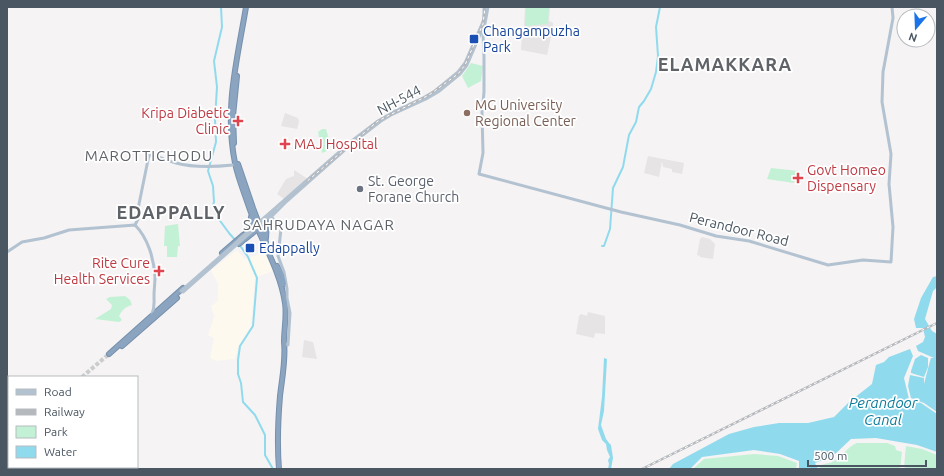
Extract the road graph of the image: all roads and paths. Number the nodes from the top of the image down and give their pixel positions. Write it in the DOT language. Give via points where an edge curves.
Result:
graph roads {
  1 [pos="248,7"];
  2 [pos="484,7"];
  3 [pos="488,7"];
  4 [pos="892,7"];
  5 [pos="485,24"];
  6 [pos="236,70"];
  7 [pos="413,104"];
  8 [pos="338,154"];
  9 [pos="233,165"];
  10 [pos="306,183"];
  11 [pos="251,212"];
  12 [pos="269,219"];
  13 [pos="258,221"];
  14 [pos="135,225"];
  15 [pos="259,228"];
  16 [pos="246,232"];
  17 [pos="252,233"];
  18 [pos="239,241"];
  19 [pos="264,241"];
  20 [pos="7,252"];
  21 [pos="182,292"];
  22 [pos="287,298"];
  23 [pos="155,304"];
  24 [pos="162,307"];
  25 [pos="149,318"];
  26 [pos="286,344"];
  27 [pos="279,469"];
  1 -- 6 [label="highway"];
  1 -- 6 [label="highway" via="239,42"];
  2 -- 7 [label="main road, NH-544" via="484,18 463,68 435,91"];
  3 -- 5 [label="main road"];
  4 -- 5 [label="main road, Perandoor Road" via="893,18 883,72 882,102 892,154 889,184 893,228 890,263 863,260 828,265 748,241 716,236 479,174 482,158"];
  5 -- 7 [label="main road, NH-544" via="467,65 460,74 438,92"];
  6 -- 11 [label="highway" via="230,110 231,137 235,165"];
  6 -- 13 [label="highway" via="233,102 238,166"];
  7 -- 8 [label="main road, NH-544" via="381,121"];
  7 -- 8 [label="main road, NH-544" via="395,111 368,128"];
  8 -- 10 [label="main road, NH-544"];
  9 -- 14 [label="main road" via="211,167 174,163 149,155"];
  10 -- 12 [label="main road"];
  10 -- 13 [label="main road"];
  10 -- 21 [label="main road, bridge"];
  11 -- 13 [label="highway"];
  11 -- 16 [label="highway" via="250,226"];
  12 -- 19 [label="highway"];
  12 -- 22 [label="main road" via="280,227 278,256 287,283"];
  13 -- 15 [label="highway"];
  13 -- 16 [label="highway"];
  14 -- 20 [label="main road" via="68,230 22,242"];
  14 -- 23 [label="main road" via="144,236 152,261"];
  15 -- 17 [label="highway"];
  15 -- 19 [label="highway"];
  16 -- 18 [label="highway"];
  17 -- 18 [label="highway"];
  17 -- 19 [label="highway"];
  18 -- 21 [label="highway, bridge" via="232,244"];
  18 -- 21 [label="highway, bridge" via="236,247"];
  19 -- 22 [label="highway" via="282,275"];
  19 -- 26 [label="highway" via="281,282 286,314"];
  21 -- 24 [label="highway"];
  21 -- 25 [label="highway" via="110,354"];
  22 -- 26 [label="highway"];
  23 -- 24 [label="main road"];
  23 -- 25 [label="main road"];
  24 -- 25 [label="highway"];
  26 -- 27 [label="highway" via="279,415"];
}
